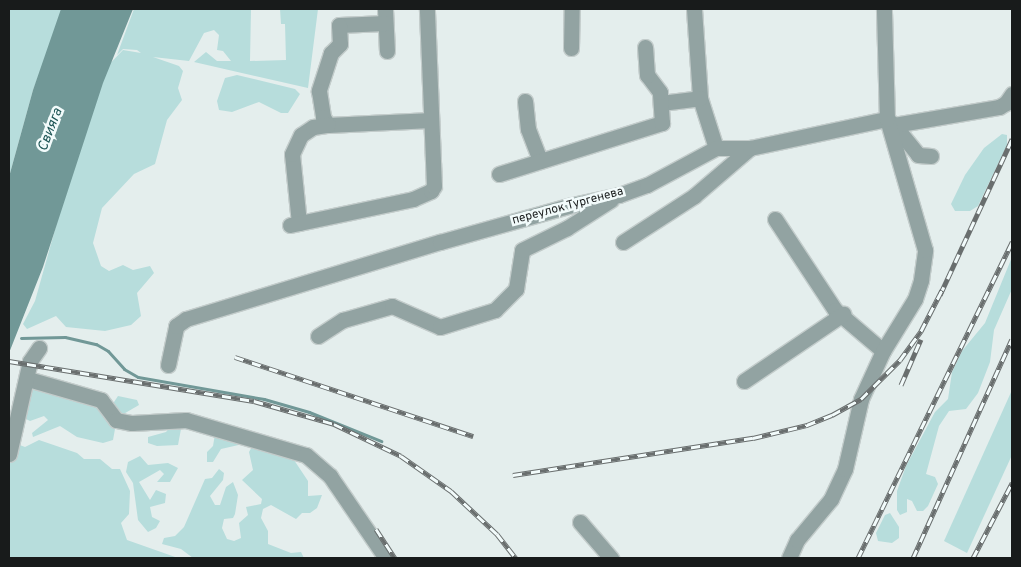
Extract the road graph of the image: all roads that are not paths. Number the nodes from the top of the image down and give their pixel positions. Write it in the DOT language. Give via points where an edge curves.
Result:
graph roads {
  1 [pos="427,9"];
  2 [pos="572,9"];
  3 [pos="694,9"];
  4 [pos="884,9"];
  5 [pos="385,16"];
  6 [pos="645,47"];
  7 [pos="571,48"];
  8 [pos="387,51"];
  9 [pos="1012,94"];
  10 [pos="700,98"];
  11 [pos="525,101"];
  12 [pos="661,104"];
  13 [pos="431,120"];
  14 [pos="891,122"];
  15 [pos="328,125"];
  16 [pos="716,148"];
  17 [pos="750,148"];
  18 [pos="931,156"];
  19 [pos="540,161"];
  20 [pos="499,174"];
  21 [pos="619,195"];
  22 [pos="775,219"];
  23 [pos="623,242"];
  24 [pos="843,314"];
  25 [pos="318,336"];
  26 [pos="39,348"];
  27 [pos="883,351"];
  28 [pos="168,365"];
  29 [pos="28,379"];
  30 [pos="744,381"];
  31 [pos="9,454"];
  32 [pos="580,522"];
  33 [pos="386,558"];
  34 [pos="611,558"];
  35 [pos="789,558"];
  1 -- 13 [label="street"];
  2 -- 7 [label="street"];
  3 -- 10 [label="street"];
  4 -- 14 [label="street"];
  5 -- 8 [label="street"];
  5 -- 15 [label="street" via="339,25 340,44 331,53 319,92 319,105"];
  6 -- 12 [label="street" via="647,75 660,92"];
  9 -- 14 [label="street, переулок Тургенева" via="1006,103 999,106"];
  10 -- 12 [label="street"];
  10 -- 16 [label="street"];
  11 -- 19 [label="street" via="528,129"];
  12 -- 19 [label="street" via="662,123"];
  13 -- 15 [label="street"];
  13 -- 15 [label="street" via="434,186 431,191 413,199 294,224 292,154 301,135 313,127"];
  14 -- 17 [label="street, переулок Тургенева"];
  14 -- 18 [label="street" via="918,155"];
  14 -- 27 [label="street" via="925,250 915,299"];
  16 -- 17 [label="street, переулок Тургенева"];
  16 -- 21 [label="street, переулок Тургенева" via="647,185"];
  17 -- 23 [label="street" via="694,196"];
  19 -- 20 [label="street"];
  21 -- 25 [label="street" via="567,228 522,250 516,289 495,310 440,327 392,306 343,320"];
  21 -- 28 [label="street, переулок Тургенева" via="572,204 186,319 176,326"];
  22 -- 24 [label="street" via="835,310"];
  24 -- 27 [label="street"];
  24 -- 30 [label="street"];
  26 -- 29 [label="street" via="30,361"];
  27 -- 35 [label="street" via="861,399 845,469 831,498 798,540"];
  29 -- 31 [label="street"];
  29 -- 33 [label="street" via="101,400 116,420 132,423 186,420 306,455 330,476"];
  32 -- 34 [label="street"];
}
